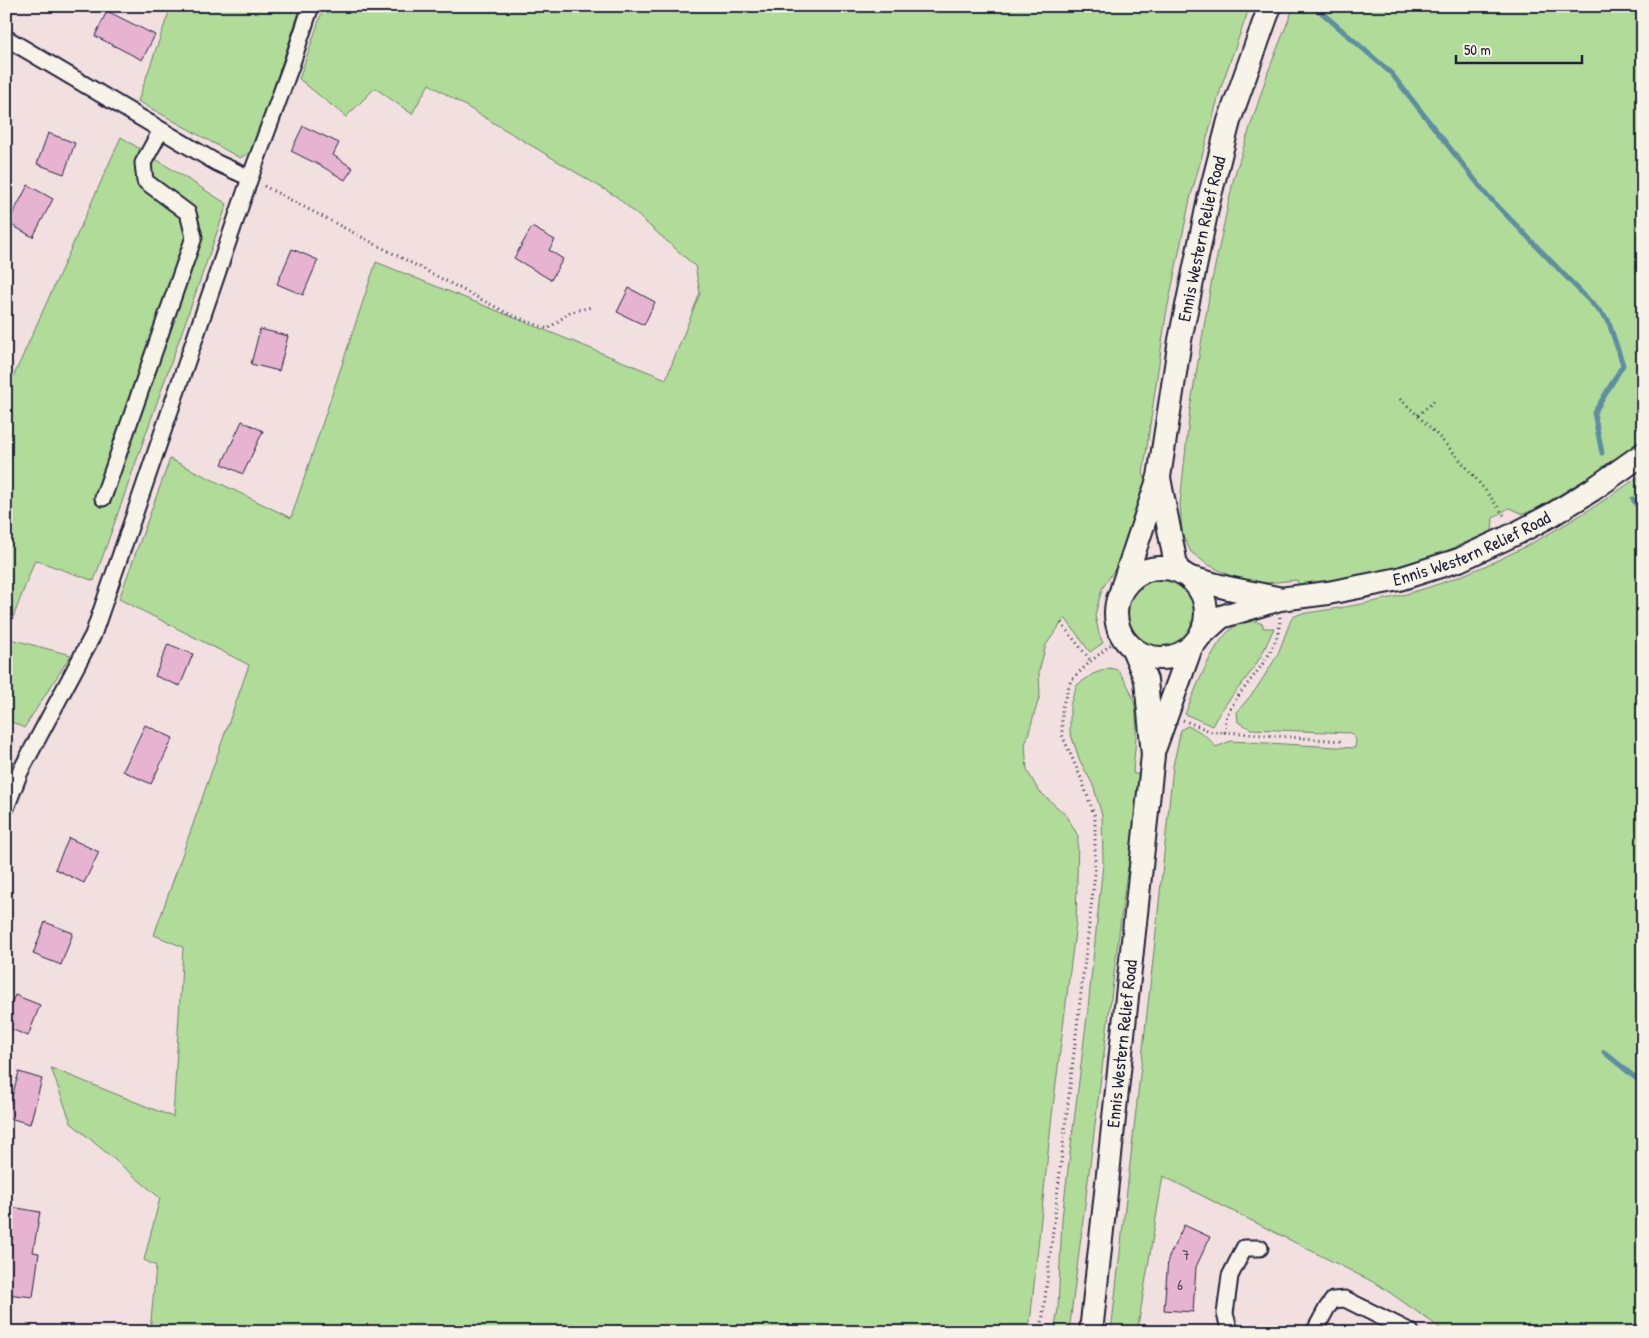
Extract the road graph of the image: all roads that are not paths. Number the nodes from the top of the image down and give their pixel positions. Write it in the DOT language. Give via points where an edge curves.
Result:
graph roads {
  1 [pos="311,6"];
  2 [pos="1270,6"];
  3 [pos="8,41"];
  4 [pos="161,130"];
  5 [pos="250,178"];
  6 [pos="1643,454"];
  7 [pos="1159,477"];
  8 [pos="104,498"];
  9 [pos="1184,574"];
  10 [pos="1122,588"];
  11 [pos="1280,599"];
  12 [pos="1196,641"];
  13 [pos="1127,643"];
  14 [pos="1152,755"];
  15 [pos="6,808"];
  16 [pos="1260,1248"];
  17 [pos="1410,1331"];
  18 [pos="1091,1332"];
  19 [pos="1233,1332"];
  20 [pos="1314,1332"];
  1 -- 5 [label="street"];
  2 -- 7 [label="main road, Ennis Western Relief Road" via="1229,120 1209,199 1180,340"];
  3 -- 4 [label="street"];
  4 -- 5 [label="street"];
  4 -- 8 [label="street" via="144,163 145,181 188,213 194,238"];
  5 -- 15 [label="street" via="93,635 20,772"];
  6 -- 11 [label="main road, Ennis Western Relief Road" via="1554,514 1459,560 1399,579"];
  7 -- 9 [label="main road, Ennis Western Relief Road"];
  7 -- 10 [label="main road, Ennis Western Relief Road"];
  9 -- 10 [label="main road" via="1162,567 1147,569 1133,576"];
  9 -- 11 [label="main road, Ennis Western Relief Road"];
  9 -- 12 [label="main road" via="1201,590 1206,604 1206,620"];
  10 -- 13 [label="main road" via="1115,612 1117,625"];
  11 -- 12 [label="main road, Ennis Western Relief Road" via="1221,617"];
  12 -- 13 [label="main road" via="1178,655 1162,658 1147,656"];
  12 -- 14 [label="main road, Ennis Western Relief Road"];
  13 -- 14 [label="main road, Ennis Western Relief Road" via="1146,680"];
  14 -- 18 [label="main road, Ennis Western Relief Road"];
  16 -- 19 [label="street" via="1244,1248 1230,1276 1225,1314"];
  17 -- 20 [label="street" via="1345,1299 1334,1300"];
}
